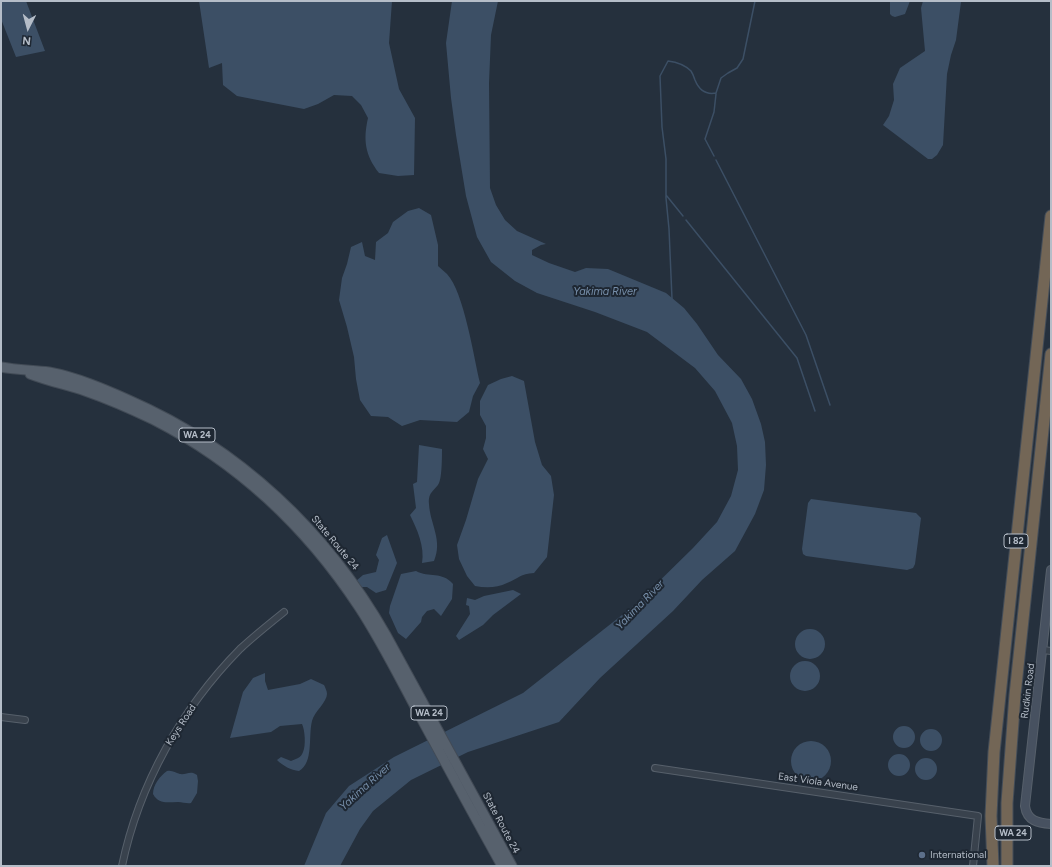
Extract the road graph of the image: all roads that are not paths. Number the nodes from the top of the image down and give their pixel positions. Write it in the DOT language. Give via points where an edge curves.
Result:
graph roads {
  1 [pos="1051,216"];
  2 [pos="1051,354"];
  3 [pos="1,367"];
  4 [pos="335,566"];
  5 [pos="1051,570"];
  6 [pos="284,612"];
  7 [pos="1047,651"];
  8 [pos="1015,696"];
  9 [pos="1,717"];
  10 [pos="25,720"];
  11 [pos="655,768"];
  12 [pos="991,816"];
  13 [pos="1051,824"];
  14 [pos="122,866"];
  15 [pos="502,866"];
  16 [pos="512,866"];
  17 [pos="973,866"];
  18 [pos="987,866"];
  19 [pos="992,866"];
  20 [pos="1007,866"];
  21 [pos="1014,866"];
  1 -- 12 [label="highway, I 82" via="999,690"];
  2 -- 8 [label="highway, I 82"];
  3 -- 4 [label="main road, State Route 24 / WA 24" via="49,372 97,387 143,406 205,440 273,492 308,527"];
  4 -- 15 [label="main road, State Route 24 / WA 24" via="377,636"];
  4 -- 16 [label="main road, State Route 24 / WA 24" via="356,586 380,624"];
  5 -- 7 [label="street, Rudkin Road"];
  6 -- 14 [label="street, Keys Road" via="240,650 211,682 181,723 159,760 148,785"];
  7 -- 13 [label="street, Rudkin Road" via="1025,799 1027,815 1035,822"];
  8 -- 20 [label="highway, I 82" via="1007,803"];
  8 -- 21 [label="highway, WA 24" via="1012,800"];
  9 -- 10 [label="street"];
  11 -- 17 [label="street, East Viola Avenue" via="978,816"];
  12 -- 18 [label="highway, WA 24"];
  12 -- 19 [label="highway, I 82"];
}
